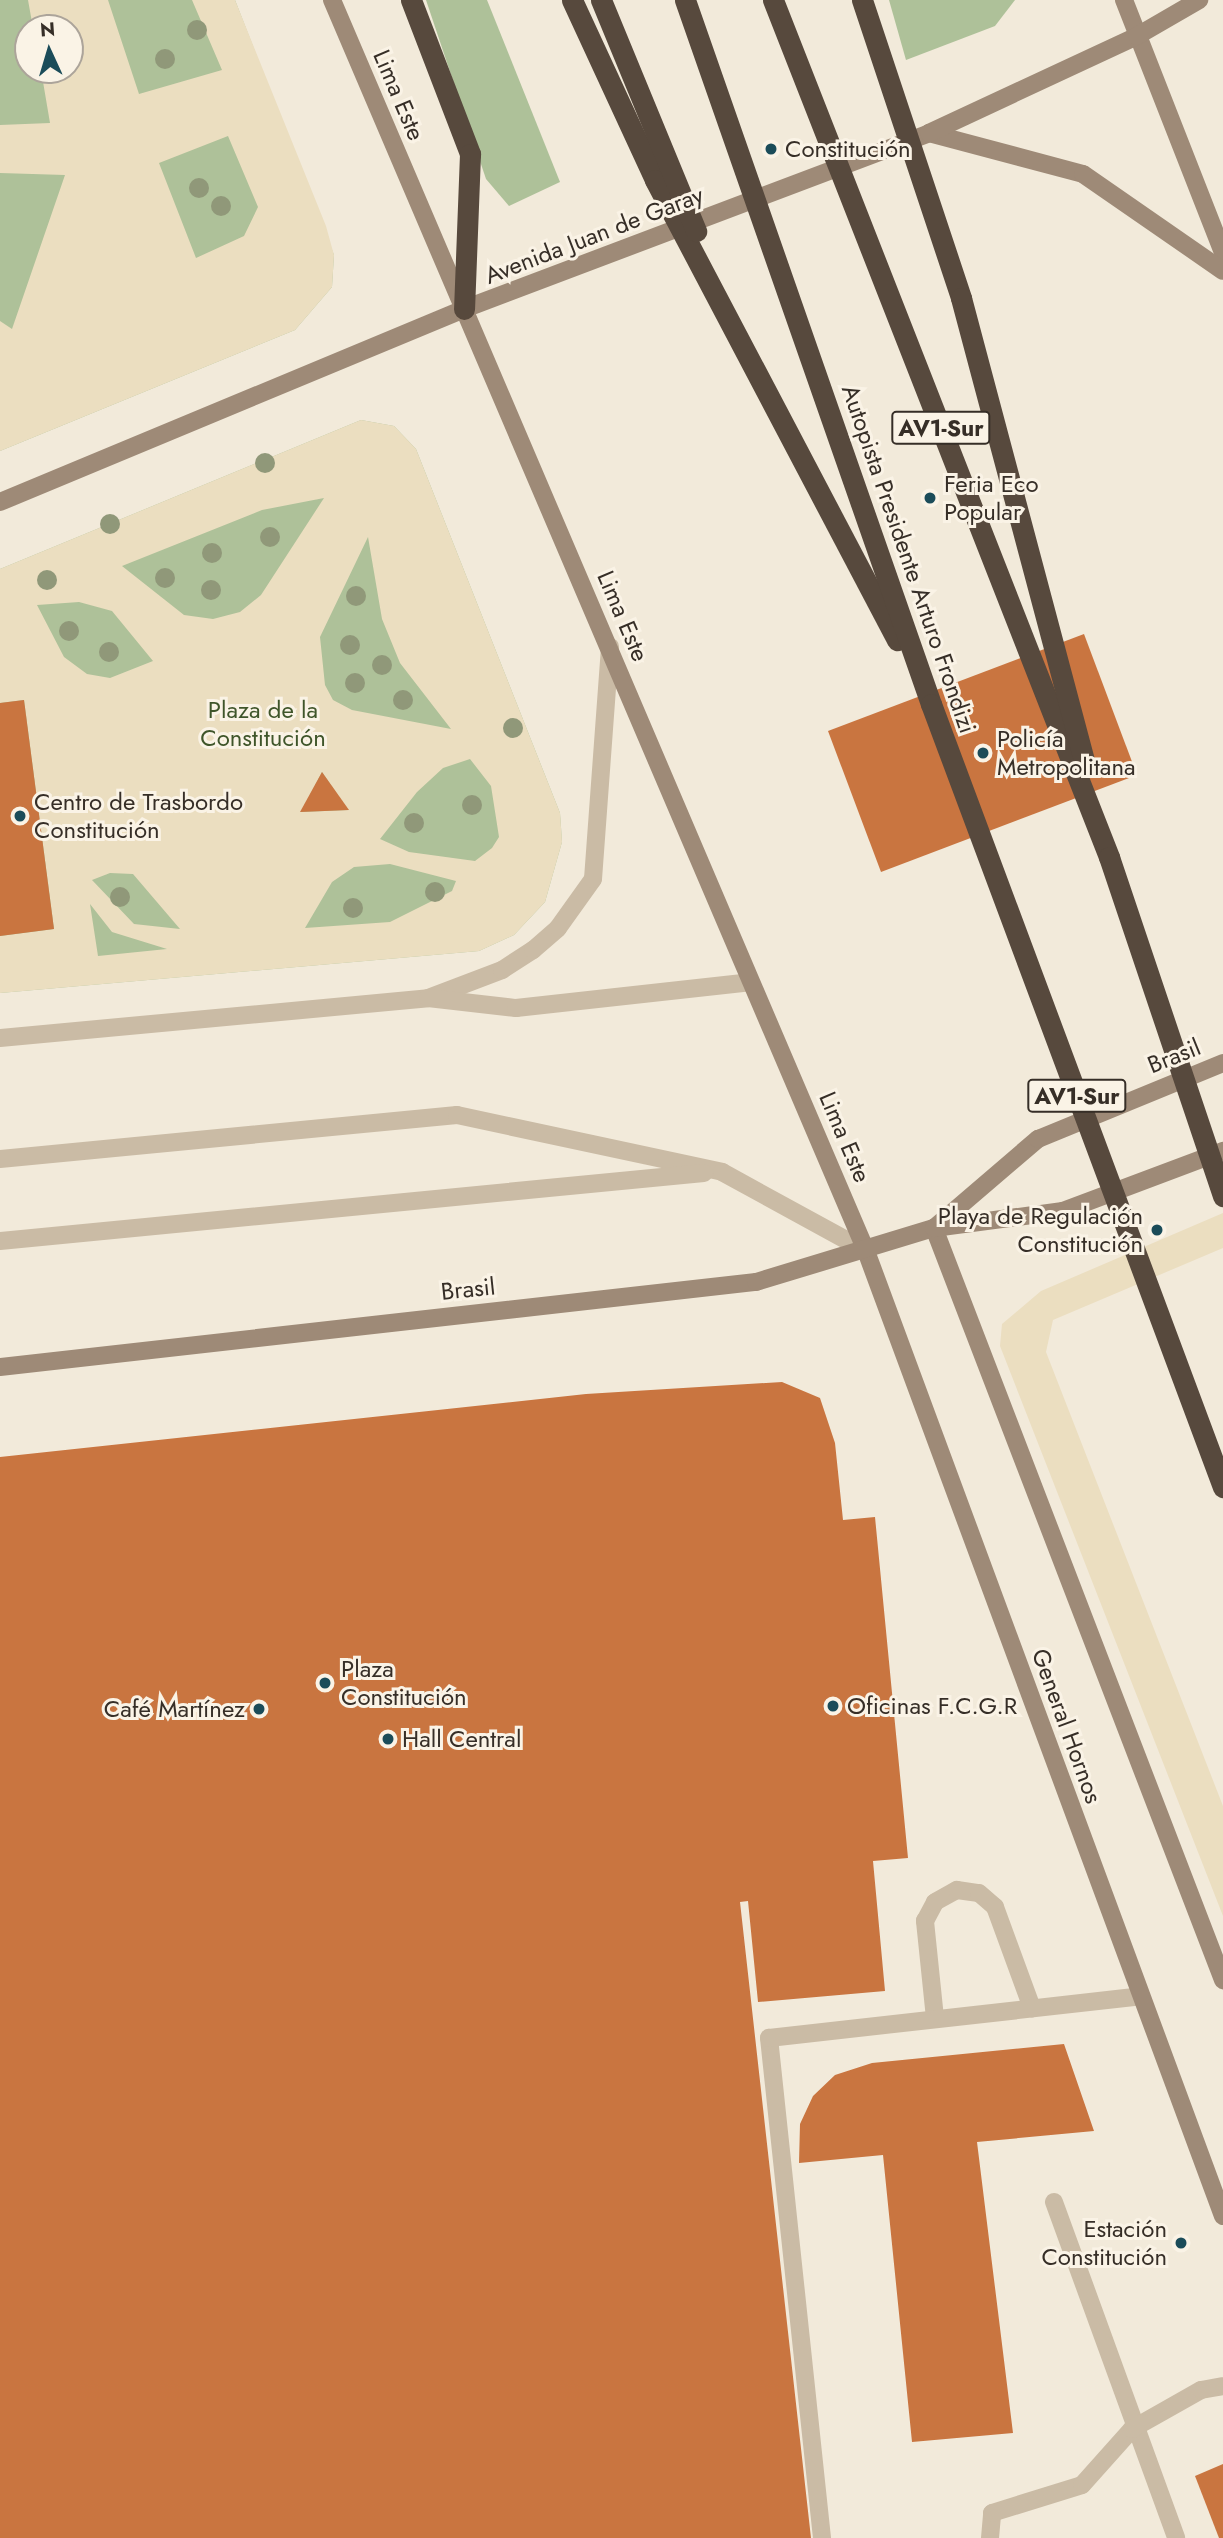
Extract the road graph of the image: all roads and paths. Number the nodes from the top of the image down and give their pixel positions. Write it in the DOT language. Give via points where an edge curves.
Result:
graph roads {
  1 [pos="332,0"];
  2 [pos="411,0"];
  3 [pos="572,0"];
  4 [pos="601,0"];
  5 [pos="685,0"];
  6 [pos="773,0"];
  7 [pos="862,0"];
  8 [pos="1124,0"];
  9 [pos="1199,0"];
  10 [pos="1138,36"];
  11 [pos="929,133"];
  12 [pos="1223,253"];
  13 [pos="1223,271"];
  14 [pos="464,309"];
  15 [pos="743,346"];
  16 [pos="0,502"];
  17 [pos="610,647"];
  18 [pos="931,704"];
  19 [pos="1109,857"];
  20 [pos="750,982"];
  21 [pos="428,998"];
  22 [pos="0,1038"];
  23 [pos="1223,1063"];
  24 [pos="1223,1151"];
  25 [pos="0,1158"];
  26 [pos="722,1172"];
  27 [pos="1223,1196"];
  28 [pos="934,1228"];
  29 [pos="0,1241"];
  30 [pos="866,1251"];
  31 [pos="0,1367"];
  32 [pos="1223,1487"];
  33 [pos="1223,1980"];
  34 [pos="1141,1996"];
  35 [pos="1032,2008"];
  36 [pos="935,2018"];
  37 [pos="1054,2202"];
  38 [pos="1223,2216"];
  39 [pos="1223,2386"];
  40 [pos="1132,2429"];
  41 [pos="822,2538"];
  42 [pos="990,2538"];
  43 [pos="1176,2538"];
  1 -- 14 [label="main road, Lima Este"];
  2 -- 14 [label="highway" via="470,154"];
  3 -- 15 [label="highway, bridge" via="643,156"];
  4 -- 15 [label="highway, bridge"];
  5 -- 18 [label="highway, Autopista Presidente Arturo Frondizi / AV1-Sur, bridge"];
  6 -- 19 [label="highway, AV1-Sur, bridge"];
  7 -- 19 [label="highway, bridge" via="961,298"];
  8 -- 10 [label="main road"];
  9 -- 10 [label="main road, Avenida Juan de Garay"];
  10 -- 11 [label="main road, Avenida Juan de Garay"];
  10 -- 12 [label="main road"];
  11 -- 13 [label="main road" via="1083,174"];
  11 -- 14 [label="main road, Avenida Juan de Garay"];
  14 -- 16 [label="main road, Avenida Juan de Garay"];
  14 -- 17 [label="main road, Lima Este"];
  15 -- 18 [label="highway, bridge"];
  17 -- 20 [label="main road, Lima Este"];
  17 -- 21 [label="lane" via="593,879 558,928 533,950 502,970"];
  18 -- 32 [label="highway, Autopista Presidente Arturo Frondizi / AV1-Sur, bridge"];
  19 -- 27 [label="highway, AV1-Sur, bridge"];
  20 -- 21 [label="lane" via="516,1008"];
  20 -- 30 [label="main road, Lima Este"];
  21 -- 22 [label="lane"];
  23 -- 28 [label="main road, Brasil" via="1038,1139"];
  24 -- 28 [label="main road, Brasil" via="1063,1211"];
  25 -- 26 [label="lane" via="457,1115"];
  26 -- 29 [label="lane"];
  26 -- 30 [label="lane"];
  28 -- 30 [label="main road, Brasil"];
  28 -- 33 [label="main road"];
  30 -- 31 [label="main road, Brasil" via="756,1282"];
  30 -- 34 [label="main road, General Hornos"];
  34 -- 35 [label="lane"];
  34 -- 38 [label="main road, General Hornos"];
  35 -- 36 [label="lane"];
  35 -- 36 [label="lane" via="995,1907 979,1893 957,1890 935,1902 925,1921"];
  36 -- 41 [label="lane" via="769,2038"];
  37 -- 40 [label="lane"];
  39 -- 40 [label="lane" via="1201,2390"];
  40 -- 42 [label="lane" via="1082,2484 992,2513"];
  40 -- 43 [label="lane"];
}
